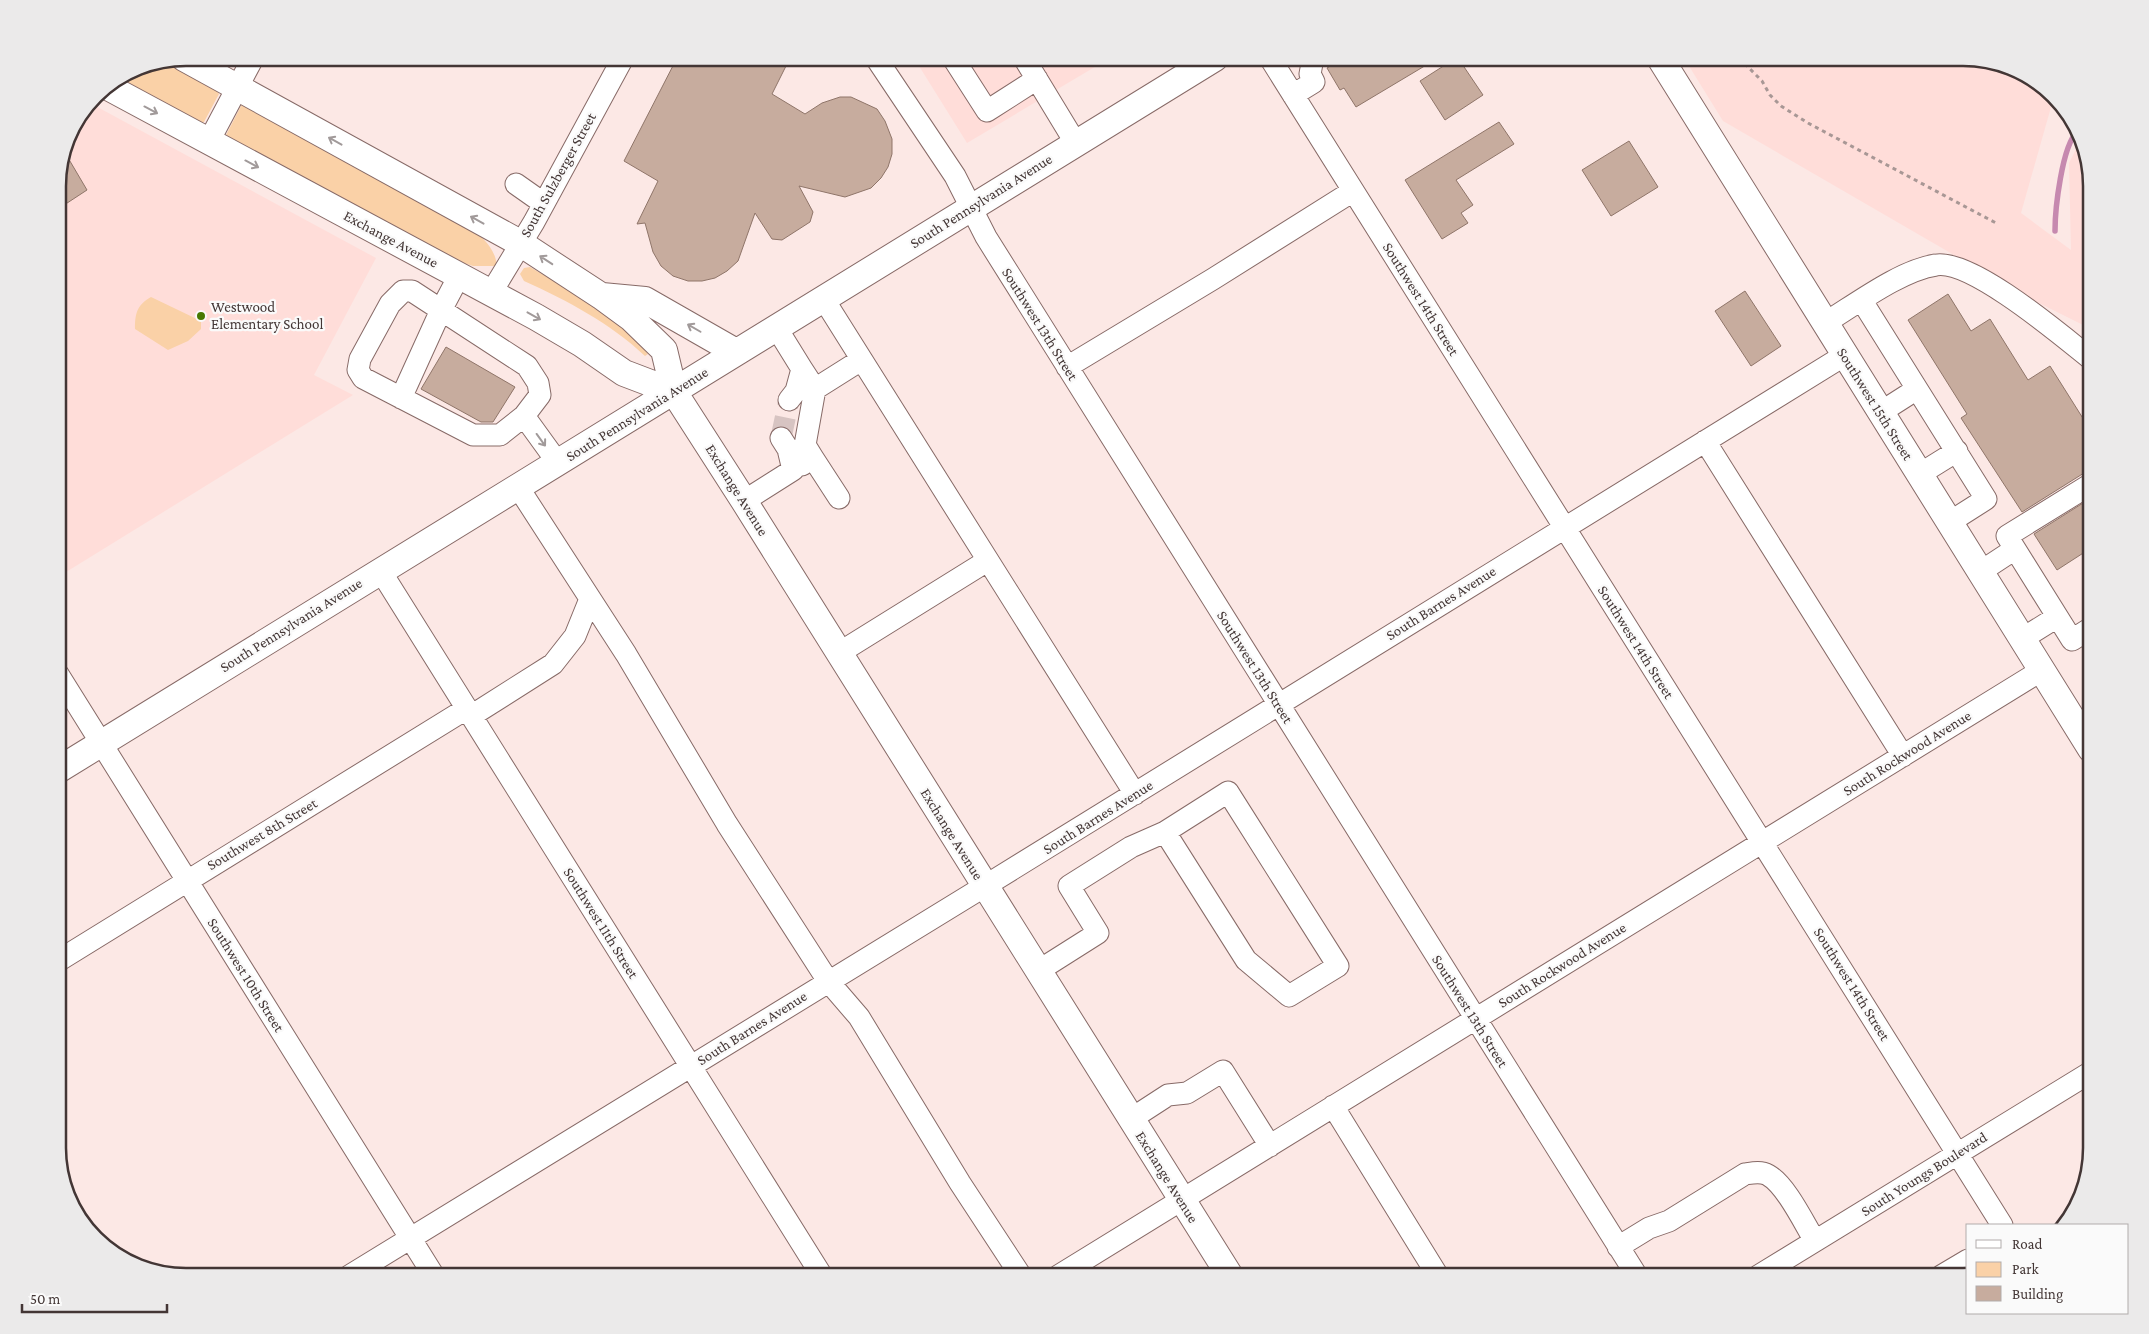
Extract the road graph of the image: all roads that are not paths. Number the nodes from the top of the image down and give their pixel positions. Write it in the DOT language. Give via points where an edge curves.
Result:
graph roads {
  1 [pos="199,66"];
  2 [pos="249,66"];
  3 [pos="613,66"];
  4 [pos="881,66"];
  5 [pos="958,66"];
  6 [pos="1029,66"];
  7 [pos="1202,66"];
  8 [pos="1275,66"];
  9 [pos="1312,66"];
  10 [pos="1665,66"];
  11 [pos="1037,79"];
  12 [pos="237,87"];
  13 [pos="114,90"];
  14 [pos="1293,95"];
  15 [pos="209,141"];
  16 [pos="1075,142"];
  17 [pos="516,184"];
  18 [pos="1353,190"];
  19 [pos="543,203"];
  20 [pos="971,206"];
  21 [pos="520,243"];
  22 [pos="459,276"];
  23 [pos="491,293"];
  24 [pos="602,296"];
  25 [pos="823,298"];
  26 [pos="1862,301"];
  27 [pos="441,310"];
  28 [pos="1825,323"];
  29 [pos="776,327"];
  30 [pos="736,352"];
  31 [pos="2082,352"];
  32 [pos="1845,355"];
  33 [pos="861,360"];
  34 [pos="1067,367"];
  35 [pos="1917,389"];
  36 [pos="674,392"];
  37 [pos="800,396"];
  38 [pos="401,398"];
  39 [pos="1881,412"];
  40 [pos="524,416"];
  41 [pos="1705,440"];
  42 [pos="788,442"];
  43 [pos="1956,452"];
  44 [pos="813,458"];
  45 [pos="558,463"];
  46 [pos="793,470"];
  47 [pos="1920,474"];
  48 [pos="518,487"];
  49 [pos="2082,489"];
  50 [pos="839,498"];
  51 [pos="744,501"];
  52 [pos="1950,522"];
  53 [pos="1564,528"];
  54 [pos="2015,550"];
  55 [pos="987,561"];
  56 [pos="380,570"];
  57 [pos="1980,572"];
  58 [pos="590,599"];
  59 [pos="2058,617"];
  60 [pos="2082,633"];
  61 [pos="2022,639"];
  62 [pos="839,653"];
  63 [pos="2042,670"];
  64 [pos="67,688"];
  65 [pos="1278,704"];
  66 [pos="469,712"];
  67 [pos="2083,735"];
  68 [pos="101,743"];
  69 [pos="1903,756"];
  70 [pos="67,764"];
  71 [pos="1135,794"];
  72 [pos="1165,832"];
  73 [pos="1762,842"];
  74 [pos="186,880"];
  75 [pos="986,886"];
  76 [pos="67,955"];
  77 [pos="1038,971"];
  78 [pos="828,982"];
  79 [pos="1475,1018"];
  80 [pos="691,1066"];
  81 [pos="2083,1077"];
  82 [pos="1333,1106"];
  83 [pos="1131,1119"];
  84 [pos="1270,1146"];
  85 [pos="1958,1153"];
  86 [pos="1182,1200"];
  87 [pos="2001,1224"];
  88 [pos="410,1239"];
  89 [pos="1815,1241"];
  90 [pos="1618,1247"];
  91 [pos="1966,1261"];
  92 [pos="362,1268"];
  93 [pos="429,1268"];
  94 [pos="817,1268"];
  95 [pos="1016,1268"];
  96 [pos="1071,1268"];
  97 [pos="1225,1268"];
  98 [pos="1433,1268"];
  99 [pos="1631,1268"];
  100 [pos="1771,1268"];
  101 [pos="1954,1268"];
  1 -- 12 [label="main road, Exchange Avenue"];
  2 -- 12 [label="street"];
  3 -- 19 [label="street, South Sulzberger Street"];
  4 -- 20 [label="street, Southwest 13th Street" via="955,176"];
  5 -- 11 [label="street" via="987,111"];
  6 -- 11 [label="street"];
  7 -- 16 [label="main road, South Pennsylvania Avenue"];
  8 -- 14 [label="street, Southwest 14th Street"];
  9 -- 14 [label="street" via="1310,74 1314,82"];
  10 -- 28 [label="main road, Southwest 15th Street"];
  11 -- 16 [label="street"];
  12 -- 15 [label="street"];
  21 -- 12 [label="main road, Exchange Avenue, one-way"];
  13 -- 15 [label="main road, Exchange Avenue, one-way"];
  14 -- 18 [label="street, Southwest 14th Street"];
  15 -- 22 [label="main road, Exchange Avenue, one-way"];
  16 -- 20 [label="main road, South Pennsylvania Avenue"];
  17 -- 19 [label="street"];
  18 -- 34 [label="street"];
  18 -- 53 [label="street, Southwest 14th Street"];
  19 -- 21 [label="street, South Sulzberger Street"];
  20 -- 25 [label="main road, South Pennsylvania Avenue"];
  20 -- 34 [label="street, Southwest 13th Street" via="986,237"];
  21 -- 23 [label="street, South Sulzberger Street"];
  24 -- 21 [label="main road, Exchange Avenue, one-way"];
  22 -- 23 [label="main road, Exchange Avenue"];
  22 -- 27 [label="street"];
  23 -- 36 [label="main road, Exchange Avenue, one-way" via="582,344 624,373"];
  30 -- 24 [label="main road, one-way" via="645,300"];
  24 -- 36 [label="main road, Exchange Avenue" via="664,350"];
  25 -- 29 [label="main road, South Pennsylvania Avenue"];
  25 -- 33 [label="street"];
  26 -- 28 [label="street"];
  26 -- 31 [label="street" via="1919,269 1938,264 1954,266 1979,277"];
  26 -- 35 [label="street"];
  27 -- 38 [label="street"];
  27 -- 38 [label="street" via="412,291 403,291 390,304 360,359 358,370 363,378"];
  27 -- 40 [label="street" via="527,366 538,383 540,395"];
  28 -- 32 [label="main road, Southwest 15th Street"];
  29 -- 30 [label="main road, South Pennsylvania Avenue"];
  29 -- 37 [label="street" via="802,369"];
  30 -- 36 [label="main road, South Pennsylvania Avenue"];
  32 -- 39 [label="main road, Southwest 15th Street"];
  32 -- 41 [label="street, South Barnes Avenue"];
  33 -- 37 [label="street"];
  33 -- 55 [label="street"];
  34 -- 65 [label="street, Southwest 13th Street"];
  35 -- 39 [label="street"];
  35 -- 43 [label="street"];
  36 -- 45 [label="main road, South Pennsylvania Avenue"];
  36 -- 51 [label="main road, Exchange Avenue"];
  37 -- 44 [label="street" via="805,445"];
  38 -- 40 [label="street" via="473,435 500,436"];
  39 -- 47 [label="main road, Southwest 15th Street"];
  40 -- 45 [label="street, one-way"];
  41 -- 53 [label="street, South Barnes Avenue"];
  41 -- 69 [label="street"];
  42 -- 46 [label="street"];
  43 -- 47 [label="street"];
  43 -- 52 [label="street" via="1986,499"];
  44 -- 46 [label="street"];
  44 -- 50 [label="street"];
  45 -- 48 [label="main road, South Pennsylvania Avenue"];
  46 -- 51 [label="street"];
  47 -- 52 [label="main road, Southwest 15th Street"];
  48 -- 56 [label="main road, South Pennsylvania Avenue"];
  48 -- 58 [label="street"];
  49 -- 54 [label="street" via="2007,536"];
  51 -- 62 [label="main road, Exchange Avenue"];
  52 -- 57 [label="main road, Southwest 15th Street"];
  53 -- 65 [label="street, South Barnes Avenue"];
  53 -- 73 [label="street, Southwest 14th Street"];
  54 -- 57 [label="street"];
  54 -- 59 [label="street"];
  55 -- 62 [label="street"];
  55 -- 71 [label="street"];
  56 -- 66 [label="street, Southwest 11th Street"];
  56 -- 68 [label="main road, South Pennsylvania Avenue"];
  57 -- 61 [label="main road, Southwest 15th Street"];
  58 -- 66 [label="street, Southwest 8th Street" via="575,636 554,664"];
  58 -- 78 [label="street"];
  59 -- 60 [label="street" via="2072,640"];
  59 -- 61 [label="street"];
  61 -- 63 [label="main road, Southwest 15th Street"];
  62 -- 75 [label="main road, Exchange Avenue"];
  63 -- 67 [label="main road, Southwest 15th Street"];
  63 -- 69 [label="street, South Rockwood Avenue"];
  64 -- 68 [label="street, Southwest 10th Street"];
  65 -- 71 [label="street, South Barnes Avenue"];
  65 -- 79 [label="street, Southwest 13th Street"];
  66 -- 74 [label="street, Southwest 8th Street"];
  66 -- 80 [label="street, Southwest 11th Street"];
  68 -- 70 [label="main road, South Pennsylvania Avenue"];
  68 -- 74 [label="street, Southwest 10th Street"];
  69 -- 73 [label="street, South Rockwood Avenue"];
  71 -- 75 [label="street, South Barnes Avenue"];
  72 -- 72 [label="street" via="1228,792 1338,966 1289,996 1246,960"];
  72 -- 77 [label="street" via="1131,847 1069,886 1098,933"];
  73 -- 79 [label="street, South Rockwood Avenue"];
  73 -- 85 [label="street, Southwest 14th Street"];
  74 -- 76 [label="street, Southwest 8th Street"];
  74 -- 88 [label="street, Southwest 10th Street"];
  75 -- 77 [label="main road, Exchange Avenue"];
  75 -- 78 [label="street, South Barnes Avenue"];
  77 -- 83 [label="main road, Exchange Avenue"];
  78 -- 80 [label="street, South Barnes Avenue"];
  78 -- 95 [label="street" via="859,1017"];
  79 -- 82 [label="street, South Rockwood Avenue"];
  79 -- 90 [label="street, Southwest 13th Street"];
  80 -- 88 [label="street, South Barnes Avenue"];
  80 -- 94 [label="street, Southwest 11th Street"];
  81 -- 85 [label="street, South Youngs Boulevard"];
  82 -- 84 [label="street, South Rockwood Avenue"];
  82 -- 98 [label="street"];
  83 -- 84 [label="street" via="1168,1096 1187,1093 1223,1071"];
  83 -- 86 [label="main road, Exchange Avenue"];
  84 -- 86 [label="street, South Rockwood Avenue"];
  85 -- 87 [label="street, Southwest 14th Street"];
  85 -- 89 [label="street, South Youngs Boulevard"];
  86 -- 96 [label="street, South Rockwood Avenue"];
  86 -- 97 [label="main road, Exchange Avenue"];
  88 -- 92 [label="street, South Barnes Avenue"];
  88 -- 93 [label="street, Southwest 10th Street"];
  89 -- 90 [label="street" via="1778,1184 1768,1174 1758,1172 1745,1174 1669,1221 1649,1228"];
  89 -- 100 [label="street, South Youngs Boulevard"];
  90 -- 99 [label="street, Southwest 13th Street"];
  91 -- 101 [label="street"];
}
